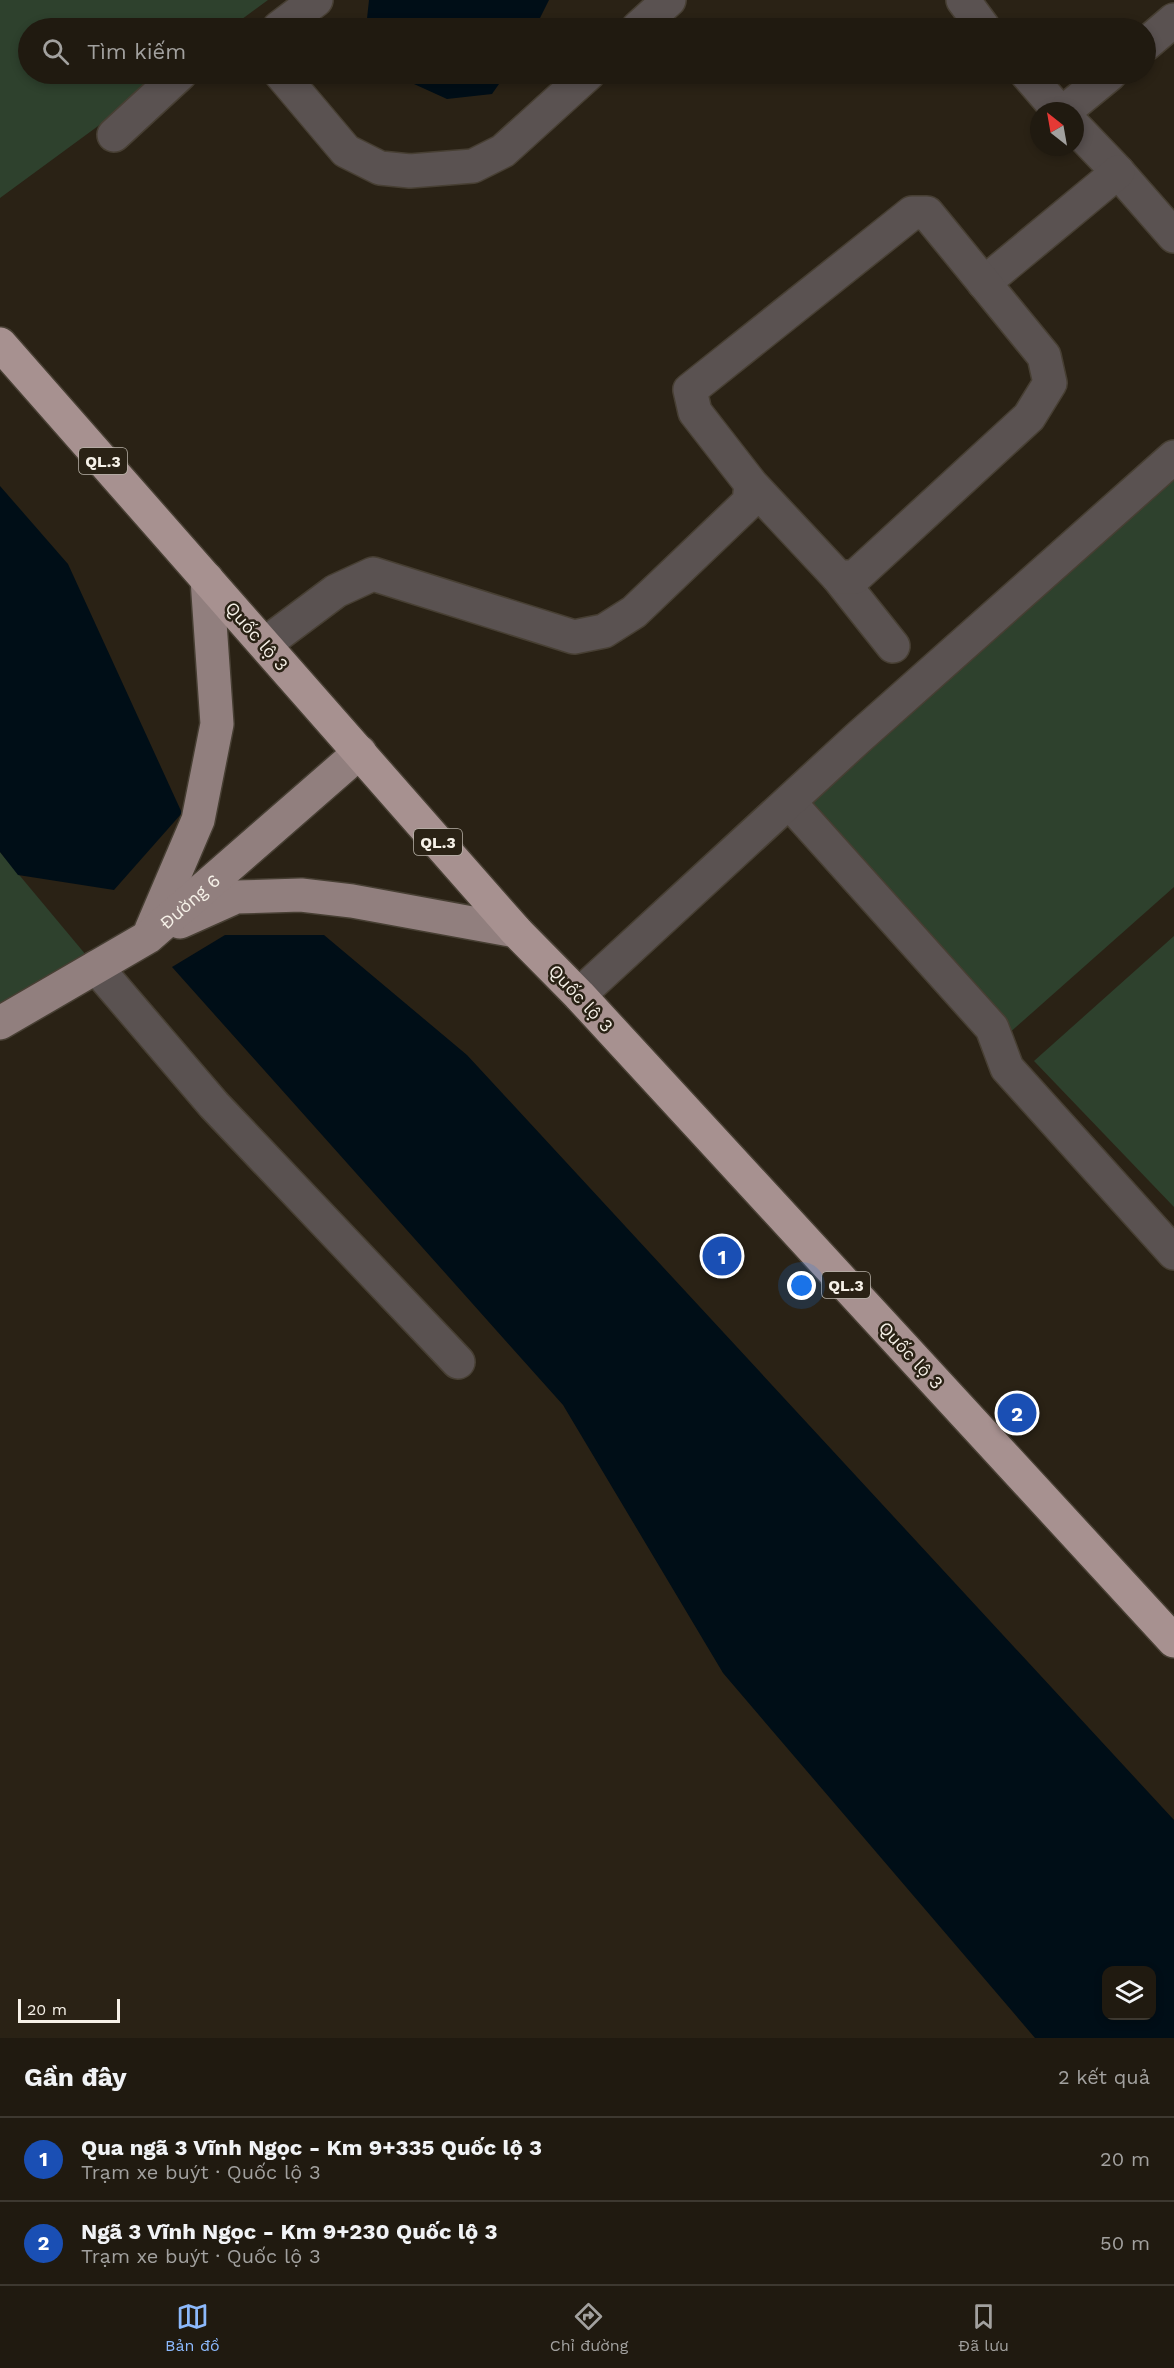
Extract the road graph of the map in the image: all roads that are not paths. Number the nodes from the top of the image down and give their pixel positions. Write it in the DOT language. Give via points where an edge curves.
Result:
graph roads {
  1 [pos="316,0"];
  2 [pos="669,0"];
  3 [pos="963,0"];
  4 [pos="292,18"];
  5 [pos="649,18"];
  6 [pos="986,18"];
  7 [pos="1174,20"];
  8 [pos="1156,35"];
  9 [pos="169,84"];
  10 [pos="289,84"];
  11 [pos="577,84"];
  12 [pos="1036,84"];
  13 [pos="1098,84"];
  14 [pos="1051,102"];
  15 [pos="1076,102"];
  16 [pos="114,135"];
  17 [pos="1084,136"];
  18 [pos="1118,172"];
  19 [pos="1174,236"];
  20 [pos="984,283"];
  21 [pos="0,344"];
  22 [pos="1174,457"];
  23 [pos="751,484"];
  24 [pos="838,577"];
  25 [pos="207,579"];
  26 [pos="265,644"];
  27 [pos="893,646"];
  28 [pos="360,752"];
  29 [pos="789,802"];
  30 [pos="516,931"];
  31 [pos="148,937"];
  32 [pos="96,967"];
  33 [pos="579,995"];
  34 [pos="0,1023"];
  35 [pos="1174,1253"];
  36 [pos="458,1362"];
  37 [pos="1174,1641"];
  1 -- 4 [label="street"];
  2 -- 5 [label="street"];
  3 -- 6 [label="street"];
  7 -- 8 [label="street"];
  9 -- 16 [label="street"];
  10 -- 11 [label="street" via="346,151 380,168 410,171 473,166 503,151"];
  12 -- 14 [label="street"];
  13 -- 15 [label="street"];
  17 -- 18 [label="street"];
  18 -- 19 [label="street"];
  18 -- 20 [label="street"];
  20 -- 23 [label="street" via="927,213 912,213 690,390 695,412"];
  20 -- 24 [label="street" via="1044,356 1050,383 1029,417 855,577"];
  21 -- 25 [label="highway, Quốc lộ 3 / QL.3"];
  22 -- 29 [label="street"];
  23 -- 24 [label="street"];
  23 -- 26 [label="street" via="749,502 634,612 604,631 574,637 373,574 336,591"];
  24 -- 27 [label="street"];
  25 -- 26 [label="highway, Quốc lộ 3 / QL.3"];
  25 -- 31 [label="main road" via="217,724 198,820"];
  26 -- 28 [label="highway, Quốc lộ 3 / QL.3"];
  28 -- 30 [label="highway, Quốc lộ 3 / QL.3"];
  28 -- 31 [label="main road, Đường 6"];
  29 -- 33 [label="street"];
  29 -- 35 [label="street" via="992,1028 1007,1068"];
  30 -- 31 [label="main road" via="301,895 236,897"];
  30 -- 33 [label="highway, Quốc lộ 3 / QL.3"];
  31 -- 32 [label="main road, Đường 6"];
  32 -- 34 [label="main road, Đường 6"];
  32 -- 36 [label="street" via="214,1105"];
  33 -- 37 [label="highway, Quốc lộ 3 / QL.3"];
}
